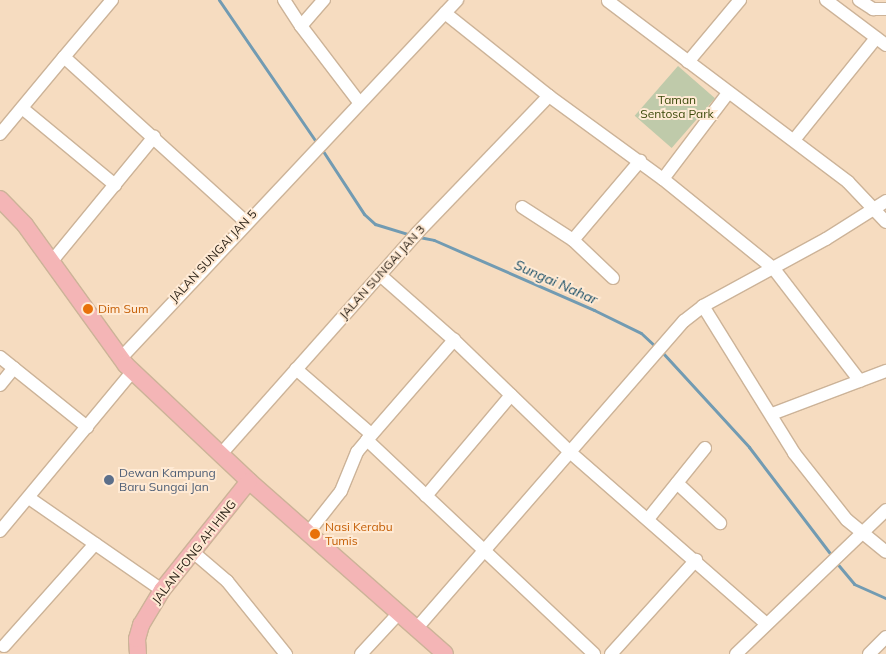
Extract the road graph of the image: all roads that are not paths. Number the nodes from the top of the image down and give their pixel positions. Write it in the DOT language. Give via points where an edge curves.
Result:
graph roads {
  1 [pos="112,0"];
  2 [pos="284,0"];
  3 [pos="324,0"];
  4 [pos="457,0"];
  5 [pos="740,0"];
  6 [pos="826,0"];
  7 [pos="859,0"];
  8 [pos="608,1"];
  9 [pos="886,9"];
  10 [pos="445,13"];
  11 [pos="300,26"];
  12 [pos="881,42"];
  13 [pos="64,57"];
  14 [pos="688,62"];
  15 [pos="728,92"];
  16 [pos="549,96"];
  17 [pos="359,102"];
  18 [pos="22,108"];
  19 [pos="0,134"];
  20 [pos="154,138"];
  21 [pos="794,140"];
  22 [pos="640,161"];
  23 [pos="664,179"];
  24 [pos="115,185"];
  25 [pos="0,199"];
  26 [pos="880,204"];
  27 [pos="522,206"];
  28 [pos="246,222"];
  29 [pos="886,222"];
  30 [pos="573,240"];
  31 [pos="52,261"];
  32 [pos="774,269"];
  33 [pos="380,275"];
  34 [pos="613,278"];
  35 [pos="704,306"];
  36 [pos="454,340"];
  37 [pos="0,358"];
  38 [pos="121,358"];
  39 [pos="14,368"];
  40 [pos="296,369"];
  41 [pos="133,371"];
  42 [pos="886,371"];
  43 [pos="860,381"];
  44 [pos="0,384"];
  45 [pos="511,394"];
  46 [pos="772,414"];
  47 [pos="87,426"];
  48 [pos="369,437"];
  49 [pos="705,448"];
  50 [pos="571,452"];
  51 [pos="221,454"];
  52 [pos="250,481"];
  53 [pos="677,483"];
  54 [pos="426,496"];
  55 [pos="29,498"];
  56 [pos="886,510"];
  57 [pos="648,519"];
  58 [pos="720,523"];
  59 [pos="0,531"];
  60 [pos="308,533"];
  61 [pos="862,534"];
  62 [pos="95,544"];
  63 [pos="193,552"];
  64 [pos="485,552"];
  65 [pos="886,552"];
  66 [pos="696,560"];
  67 [pos="162,590"];
  68 [pos="398,614"];
  69 [pos="766,624"];
  70 [pos="416,629"];
  71 [pos="886,637"];
  72 [pos="4,646"];
  73 [pos="138,654"];
  74 [pos="286,654"];
  75 [pos="361,654"];
  76 [pos="445,654"];
  77 [pos="594,654"];
  78 [pos="611,654"];
  79 [pos="736,654"];
  80 [pos="869,654"];
  1 -- 13 [label="street"];
  2 -- 11 [label="street"];
  3 -- 11 [label="street"];
  4 -- 10 [label="street, JALAN SUNGAI JAN 5"];
  5 -- 14 [label="street"];
  6 -- 12 [label="street"];
  7 -- 9 [label="street" via="873,9"];
  8 -- 14 [label="street"];
  10 -- 16 [label="street"];
  10 -- 17 [label="street, JALAN SUNGAI JAN 5"];
  11 -- 17 [label="street"];
  12 -- 21 [label="street"];
  13 -- 18 [label="street"];
  13 -- 20 [label="street"];
  14 -- 15 [label="street"];
  15 -- 21 [label="street"];
  15 -- 23 [label="street"];
  16 -- 22 [label="street"];
  16 -- 33 [label="street, JALAN SUNGAI JAN 3"];
  17 -- 28 [label="street, JALAN SUNGAI JAN 5"];
  18 -- 19 [label="street"];
  18 -- 24 [label="street"];
  20 -- 24 [label="street"];
  20 -- 28 [label="street"];
  21 -- 26 [label="street"];
  22 -- 23 [label="street"];
  22 -- 30 [label="street"];
  23 -- 32 [label="street"];
  24 -- 31 [label="street"];
  25 -- 31 [label="main road"];
  26 -- 29 [label="street"];
  26 -- 32 [label="street"];
  27 -- 30 [label="street"];
  28 -- 38 [label="street, JALAN SUNGAI JAN 5"];
  30 -- 34 [label="street"];
  31 -- 38 [label="main road"];
  32 -- 35 [label="street"];
  32 -- 43 [label="street"];
  33 -- 36 [label="street"];
  33 -- 40 [label="street, JALAN SUNGAI JAN 3"];
  35 -- 46 [label="street"];
  35 -- 50 [label="street" via="684,321"];
  36 -- 45 [label="street"];
  36 -- 48 [label="street"];
  37 -- 39 [label="street"];
  38 -- 41 [label="main road"];
  39 -- 44 [label="street"];
  39 -- 47 [label="street"];
  40 -- 48 [label="street"];
  40 -- 51 [label="street, JALAN SUNGAI JAN 3"];
  41 -- 47 [label="street"];
  41 -- 51 [label="main road"];
  42 -- 43 [label="street"];
  43 -- 46 [label="street"];
  45 -- 50 [label="street"];
  45 -- 54 [label="street"];
  46 -- 61 [label="street" via="794,453 832,504"];
  47 -- 55 [label="street"];
  48 -- 54 [label="street"];
  48 -- 60 [label="street" via="357,452 341,491"];
  49 -- 53 [label="street"];
  50 -- 57 [label="street"];
  50 -- 64 [label="street"];
  51 -- 52 [label="main road"];
  52 -- 60 [label="main road"];
  52 -- 63 [label="main road, JALAN FONG AH HING"];
  53 -- 57 [label="street"];
  53 -- 58 [label="street"];
  54 -- 64 [label="street"];
  55 -- 59 [label="street"];
  55 -- 62 [label="street"];
  56 -- 61 [label="street"];
  57 -- 66 [label="street"];
  60 -- 68 [label="main road"];
  61 -- 65 [label="street"];
  61 -- 69 [label="street"];
  62 -- 67 [label="street"];
  62 -- 72 [label="street"];
  63 -- 67 [label="main road, JALAN FONG AH HING"];
  63 -- 74 [label="street" via="227,581"];
  64 -- 70 [label="street"];
  64 -- 77 [label="street"];
  66 -- 69 [label="street"];
  66 -- 78 [label="street"];
  67 -- 73 [label="main road, JALAN FONG AH HING" via="141,625 137,638"];
  68 -- 70 [label="main road"];
  68 -- 75 [label="street"];
  69 -- 79 [label="street"];
  70 -- 76 [label="main road"];
  71 -- 80 [label="street"];
}
